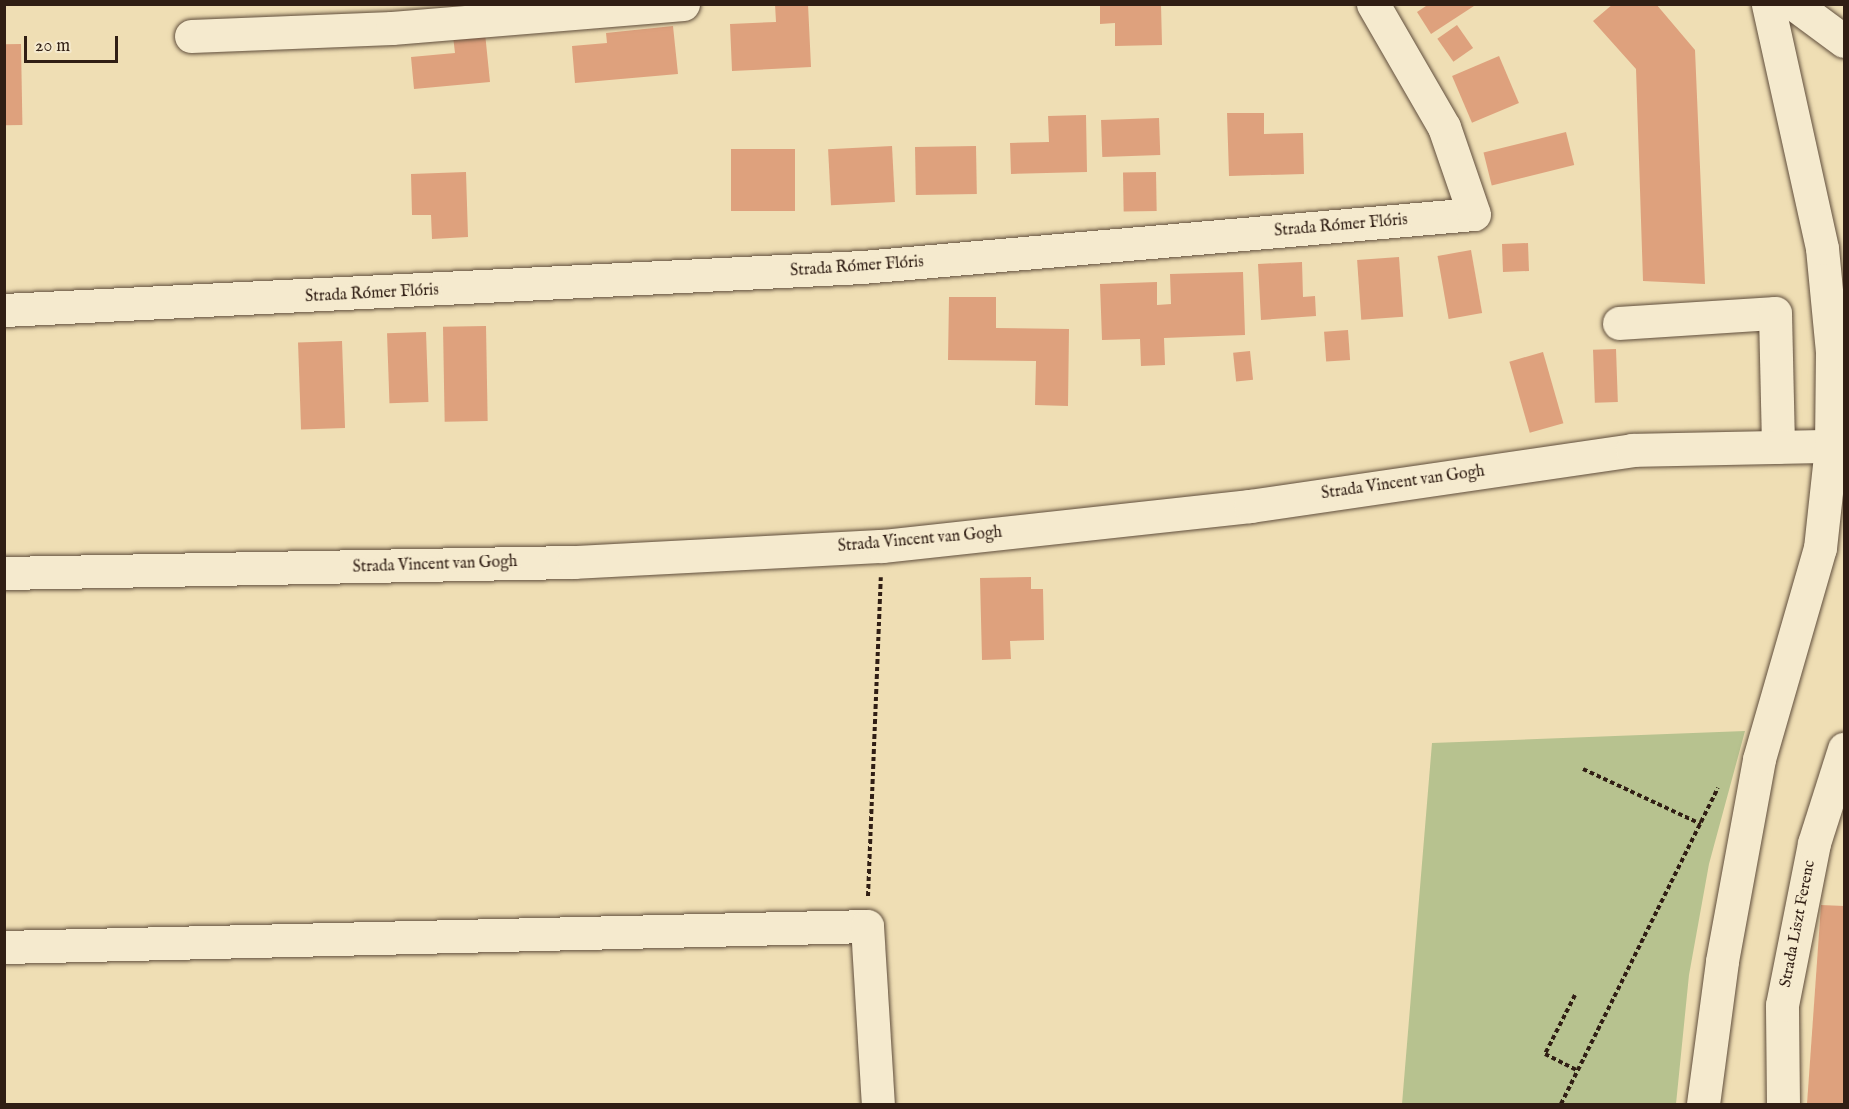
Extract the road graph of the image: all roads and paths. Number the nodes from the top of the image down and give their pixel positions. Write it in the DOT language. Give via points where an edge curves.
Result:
graph roads {
  1 [pos="684,4"];
  2 [pos="1373,4"];
  3 [pos="1768,4"];
  4 [pos="1794,4"];
  5 [pos="191,36"];
  6 [pos="1845,41"];
  7 [pos="1845,223"];
  8 [pos="1822,248"];
  9 [pos="4,310"];
  10 [pos="1619,323"];
  11 [pos="1831,446"];
  12 [pos="1778,447"];
  13 [pos="882,546"];
  14 [pos="4,573"];
  15 [pos="1845,749"];
  16 [pos="1583,769"];
  17 [pos="1721,783"];
  18 [pos="1701,824"];
  19 [pos="867,926"];
  20 [pos="4,946"];
  21 [pos="1575,995"];
  22 [pos="1578,1071"];
  23 [pos="878,1104"];
  24 [pos="1561,1104"];
  25 [pos="1703,1104"];
  26 [pos="1783,1104"];
  1 -- 5 [label="street" via="392,28"];
  2 -- 9 [label="street, Strada Rómer Flóris" via="1444,127 1474,214 862,267"];
  3 -- 8 [label="street"];
  4 -- 6 [label="street"];
  7 -- 8 [label="street"];
  8 -- 11 [label="street" via="1832,352"];
  10 -- 12 [label="street" via="1775,313"];
  11 -- 12 [label="street, Strada Vincent van Gogh"];
  11 -- 25 [label="street" via="1820,548 1759,759 1722,961"];
  12 -- 13 [label="street, Strada Vincent van Gogh" via="1632,450 1250,506"];
  13 -- 14 [label="street, Strada Vincent van Gogh" via="574,562"];
  13 -- 19 [label="path"];
  15 -- 26 [label="street, Strada Liszt Ferenc" via="1814,843 1782,1005"];
  16 -- 18 [label="path"];
  17 -- 18 [label="path"];
  18 -- 22 [label="path"];
  19 -- 20 [label="street"];
  19 -- 23 [label="street"];
  21 -- 22 [label="path" via="1545,1054"];
  22 -- 24 [label="path"];
}
